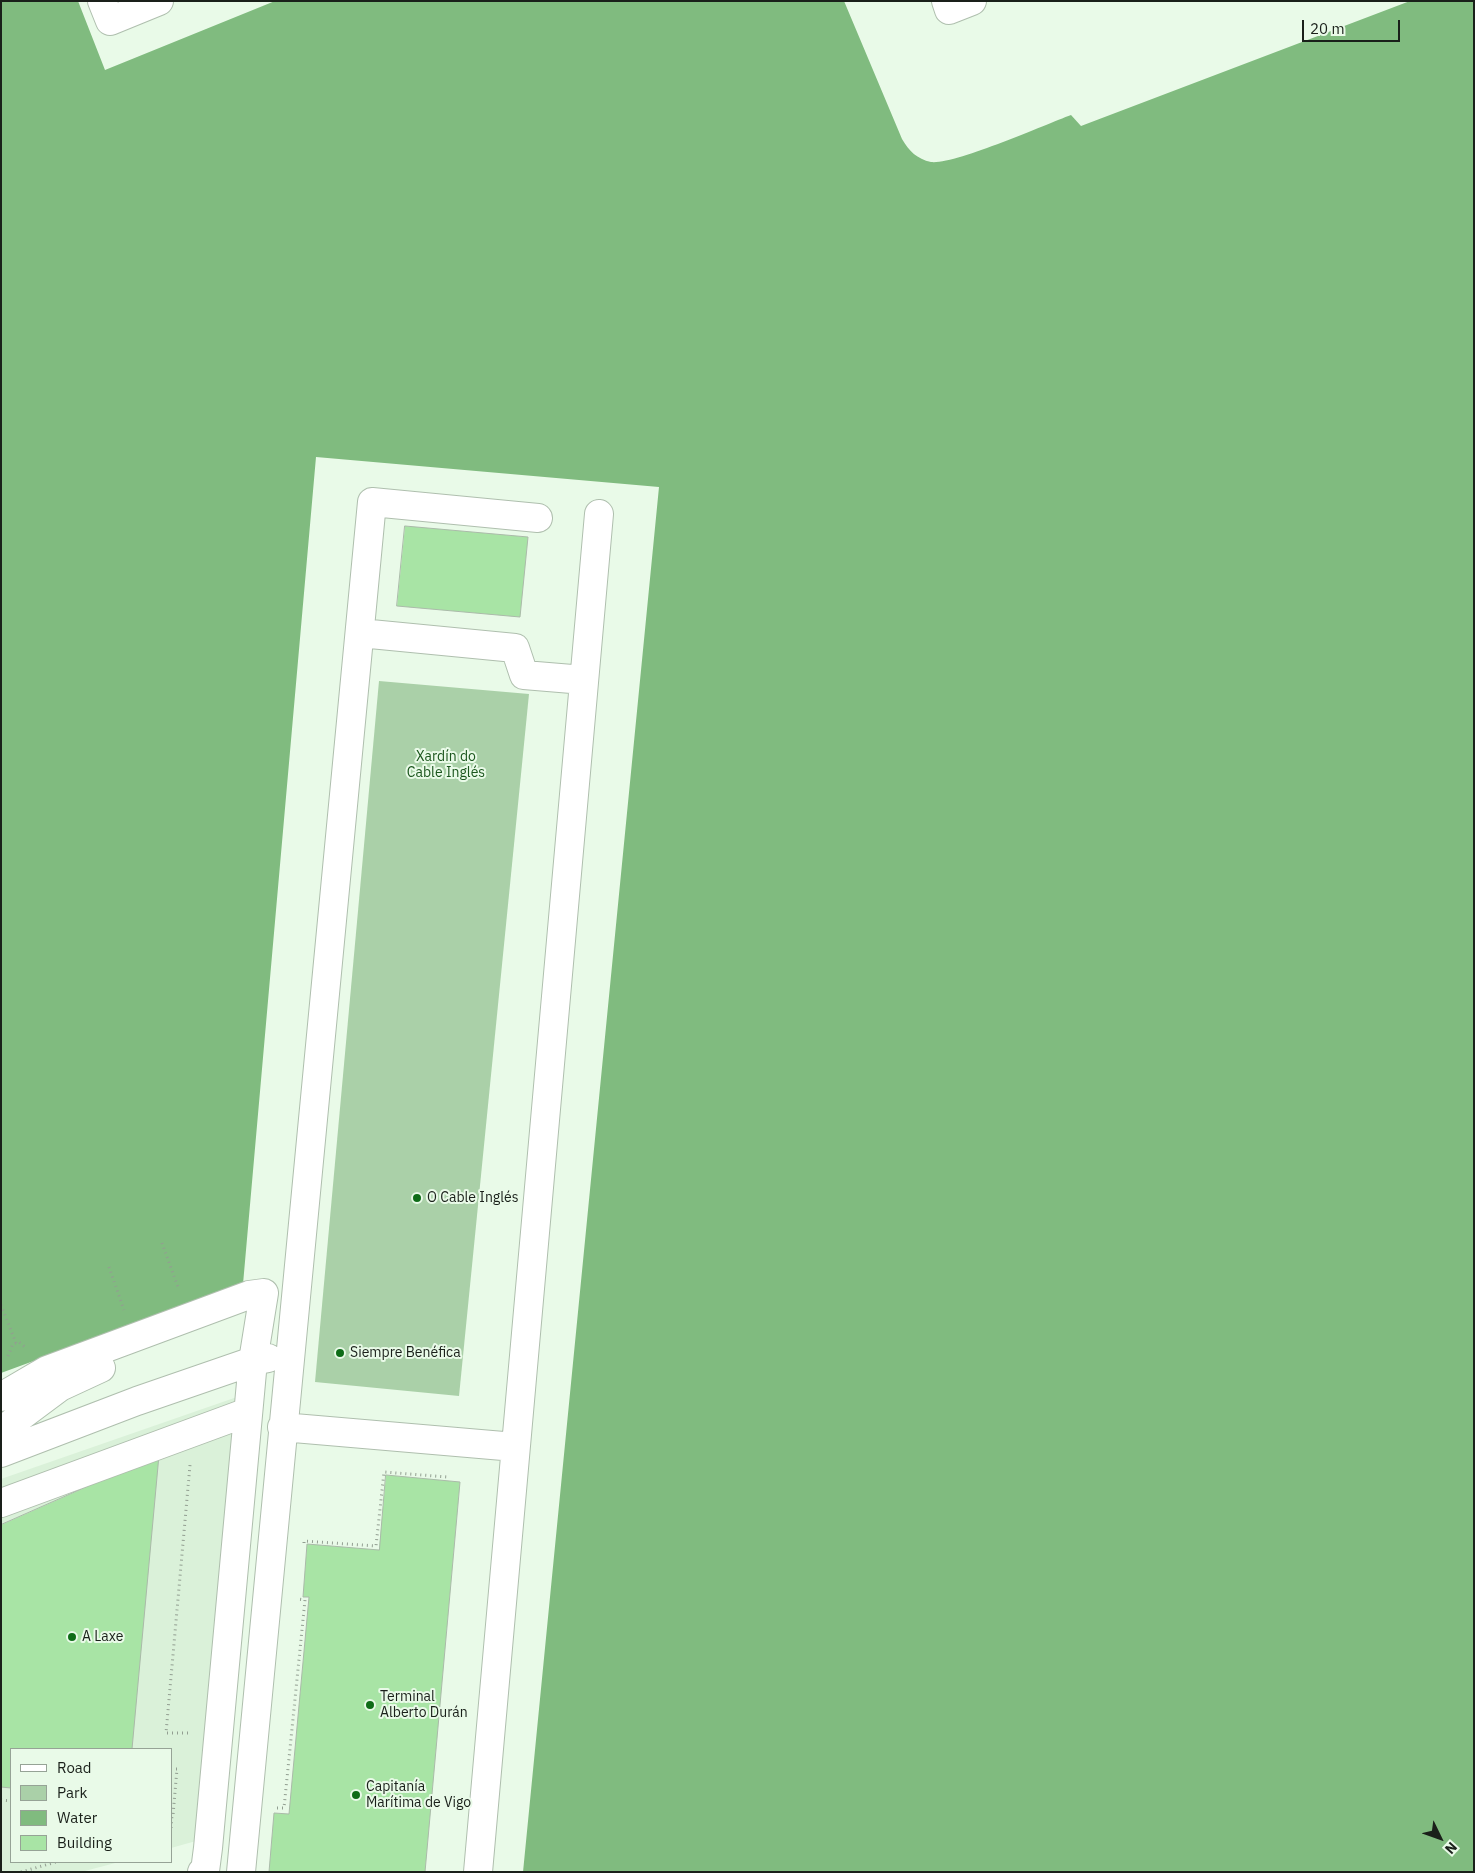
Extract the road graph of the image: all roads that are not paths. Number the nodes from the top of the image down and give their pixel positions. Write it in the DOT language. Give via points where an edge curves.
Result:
graph roads {
  1 [pos="102,1"];
  2 [pos="159,1"];
  3 [pos="946,1"];
  4 [pos="972,1"];
  5 [pos="600,514"];
  6 [pos="538,518"];
  7 [pos="360,633"];
  8 [pos="584,680"];
  9 [pos="294,1305"];
  10 [pos="259,1312"];
  11 [pos="289,1355"];
  12 [pos="253,1361"];
  13 [pos="1,1397"];
  14 [pos="248,1412"];
  15 [pos="282,1427"];
  16 [pos="1,1431"];
  17 [pos="516,1447"];
  18 [pos="1,1453"];
  19 [pos="1,1503"];
  20 [pos="202,1872"];
  21 [pos="241,1872"];
  22 [pos="478,1872"];
  1 -- 2 [label="street" via="110,21"];
  3 -- 4 [label="street" via="949,10"];
  5 -- 8 [label="street"];
  6 -- 7 [label="street" via="372,502"];
  7 -- 8 [label="street" via="515,648 524,675"];
  7 -- 9 [label="street"];
  8 -- 17 [label="street"];
  9 -- 10 [label="street"];
  9 -- 11 [label="street"];
  10 -- 12 [label="street"];
  10 -- 13 [label="street" via="264,1293 249,1295 47,1370"];
  10 -- 16 [label="street" via="100,1368 60,1387"];
  11 -- 12 [label="street"];
  11 -- 15 [label="street"];
  12 -- 14 [label="street"];
  12 -- 18 [label="street"];
  14 -- 19 [label="street"];
  14 -- 20 [label="street" via="207,1856 205,1871"];
  15 -- 17 [label="street"];
  15 -- 21 [label="street"];
  17 -- 22 [label="street"];
}
